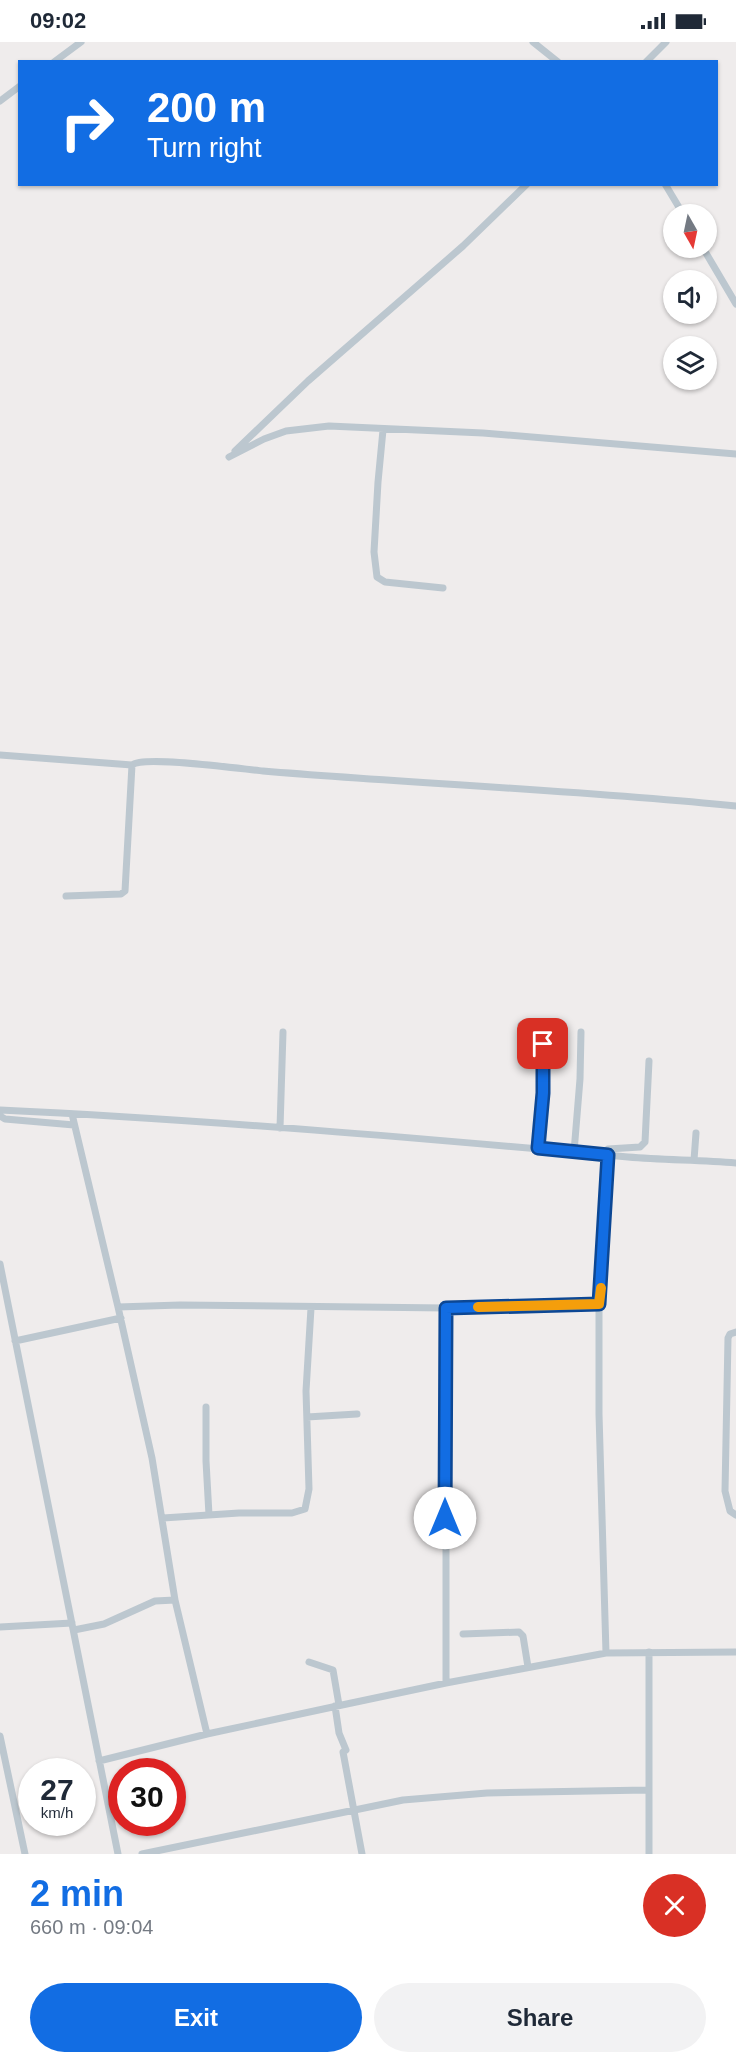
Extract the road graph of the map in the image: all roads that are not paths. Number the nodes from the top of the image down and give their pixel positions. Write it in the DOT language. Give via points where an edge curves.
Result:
graph roads {
  1 [pos="81,42"];
  2 [pos="533,42"];
  3 [pos="666,42"];
  4 [pos="57,60"];
  5 [pos="556,60"];
  6 [pos="648,60"];
  7 [pos="18,88"];
  8 [pos="0,100"];
  9 [pos="525,186"];
  10 [pos="666,186"];
  11 [pos="677,204"];
  12 [pos="709,258"];
  13 [pos="736,304"];
  14 [pos="383,430"];
  15 [pos="736,454"];
  16 [pos="443,588"];
  17 [pos="0,755"];
  18 [pos="132,765"];
  19 [pos="736,806"];
  20 [pos="66,896"];
  21 [pos="521,1025"];
  22 [pos="283,1032"];
  23 [pos="581,1032"];
  24 [pos="649,1061"];
  25 [pos="0,1110"];
  26 [pos="72,1113"];
  27 [pos="0,1116"];
  28 [pos="75,1125"];
  29 [pos="280,1128"];
  30 [pos="696,1134"];
  31 [pos="538,1148"];
  32 [pos="574,1152"];
  33 [pos="605,1155"];
  34 [pos="694,1160"];
  35 [pos="736,1163"];
  36 [pos="0,1264"];
  37 [pos="599,1304"];
  38 [pos="118,1307"];
  39 [pos="311,1308"];
  40 [pos="446,1308"];
  41 [pos="120,1318"];
  42 [pos="736,1332"];
  43 [pos="15,1341"];
  44 [pos="206,1407"];
  45 [pos="357,1414"];
  46 [pos="307,1417"];
  47 [pos="209,1515"];
  48 [pos="736,1515"];
  49 [pos="163,1518"];
  50 [pos="175,1599"];
  51 [pos="73,1626"];
  52 [pos="0,1627"];
  53 [pos="463,1634"];
  54 [pos="649,1652"];
  55 [pos="736,1652"];
  56 [pos="606,1653"];
  57 [pos="309,1662"];
  58 [pos="528,1668"];
  59 [pos="446,1683"];
  60 [pos="337,1706"];
  61 [pos="207,1734"];
  62 [pos="0,1736"];
  63 [pos="99,1761"];
  64 [pos="647,1790"];
  65 [pos="353,1811"];
  66 [pos="25,1854"];
  67 [pos="118,1854"];
  68 [pos="142,1854"];
  69 [pos="362,1854"];
  70 [pos="649,1854"];
  1 -- 4 [label="street"];
  2 -- 5 [label="street"];
  3 -- 6 [label="street"];
  7 -- 8 [label="street"];
  9 -- 14 [label="street" via="229,457 286,431 329,426"];
  10 -- 11 [label="street"];
  12 -- 13 [label="street"];
  14 -- 15 [label="street" via="483,433"];
  14 -- 16 [label="street" via="374,552 377,577 385,582"];
  17 -- 18 [label="street"];
  18 -- 19 [label="street" via="139,761 170,762"];
  18 -- 20 [label="street" via="125,891"];
  21 -- 31 [label="street" via="541,1040 543,1047"];
  22 -- 29 [label="street"];
  23 -- 32 [label="street"];
  24 -- 33 [label="street" via="645,1142 639,1147 608,1149"];
  25 -- 26 [label="street"];
  26 -- 28 [label="street"];
  26 -- 29 [label="street"];
  27 -- 28 [label="street"];
  28 -- 38 [label="street"];
  29 -- 31 [label="street"];
  30 -- 34 [label="street"];
  31 -- 32 [label="street"];
  32 -- 33 [label="street"];
  33 -- 34 [label="street"];
  33 -- 37 [label="street"];
  34 -- 35 [label="street"];
  36 -- 43 [label="street"];
  37 -- 40 [label="street"];
  37 -- 56 [label="street"];
  38 -- 39 [label="street"];
  38 -- 41 [label="street"];
  39 -- 40 [label="street"];
  39 -- 46 [label="street"];
  40 -- 59 [label="street"];
  41 -- 43 [label="street"];
  41 -- 49 [label="street"];
  42 -- 48 [label="street" via="728,1338 725,1491 730,1511"];
  43 -- 51 [label="street"];
  44 -- 47 [label="street"];
  45 -- 46 [label="street"];
  46 -- 47 [label="street" via="309,1489 305,1509 292,1513"];
  47 -- 49 [label="street"];
  49 -- 50 [label="street"];
  50 -- 51 [label="street" via="155,1601 104,1624"];
  50 -- 61 [label="street"];
  51 -- 52 [label="street"];
  51 -- 63 [label="street"];
  53 -- 58 [label="street" via="519,1632"];
  54 -- 55 [label="street"];
  54 -- 56 [label="street"];
  54 -- 64 [label="street"];
  56 -- 58 [label="street"];
  57 -- 60 [label="street" via="333,1670"];
  58 -- 59 [label="street"];
  59 -- 60 [label="street"];
  60 -- 61 [label="street"];
  60 -- 65 [label="street"];
  61 -- 63 [label="street"];
  62 -- 66 [label="street"];
  63 -- 67 [label="street"];
  64 -- 65 [label="street" via="469,1794 403,1800"];
  64 -- 70 [label="street"];
  65 -- 68 [label="street"];
  65 -- 69 [label="street"];
}
